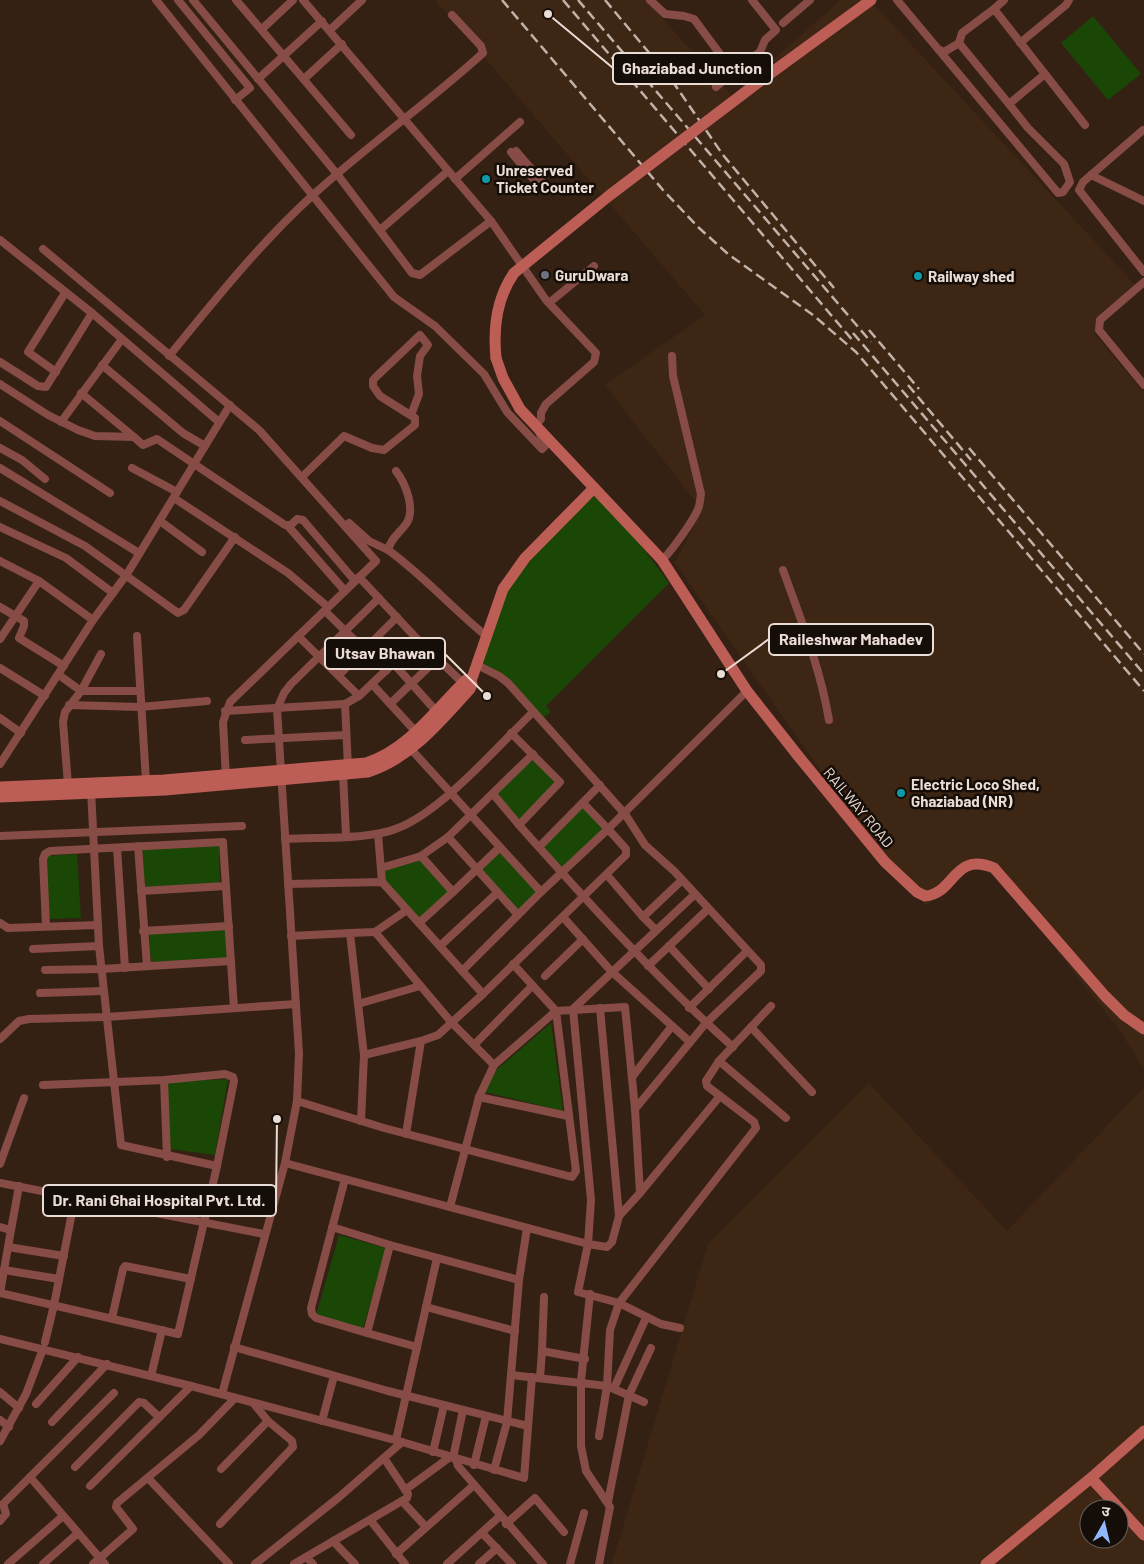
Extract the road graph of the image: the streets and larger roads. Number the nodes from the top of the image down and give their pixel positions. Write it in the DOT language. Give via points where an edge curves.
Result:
graph roads {
  1 [pos="156,0"];
  2 [pos="178,0"];
  3 [pos="193,0"];
  4 [pos="236,0"];
  5 [pos="293,0"];
  6 [pos="303,0"];
  7 [pos="362,0"];
  8 [pos="650,0"];
  9 [pos="752,0"];
  10 [pos="810,0"];
  11 [pos="871,0"];
  12 [pos="897,0"];
  13 [pos="1004,0"];
  14 [pos="1069,0"];
  15 [pos="994,9"];
  16 [pos="452,15"];
  17 [pos="322,21"];
  18 [pos="783,23"];
  19 [pos="262,29"];
  20 [pos="330,30"];
  21 [pos="958,42"];
  22 [pos="1020,43"];
  23 [pos="342,44"];
  24 [pos="938,49"];
  25 [pos="286,57"];
  26 [pos="735,71"];
  27 [pos="1045,74"];
  28 [pos="304,79"];
  29 [pos="259,80"];
  30 [pos="716,87"];
  31 [pos="250,88"];
  32 [pos="235,100"];
  33 [pos="1009,104"];
  34 [pos="405,119"];
  35 [pos="520,122"];
  36 [pos="1085,125"];
  37 [pos="1143,130"];
  38 [pos="351,135"];
  39 [pos="448,171"];
  40 [pos="336,174"];
  41 [pos="1092,175"];
  42 [pos="455,179"];
  43 [pos="538,186"];
  44 [pos="548,188"];
  45 [pos="313,195"];
  46 [pos="1144,200"];
  47 [pos="491,221"];
  48 [pos="380,230"];
  49 [pos="0,240"];
  50 [pos="43,250"];
  51 [pos="594,266"];
  52 [pos="1144,272"];
  53 [pos="1144,282"];
  54 [pos="65,293"];
  55 [pos="549,303"];
  56 [pos="92,313"];
  57 [pos="122,339"];
  58 [pos="168,356"];
  59 [pos="672,356"];
  60 [pos="0,362"];
  61 [pos="102,365"];
  62 [pos="56,372"];
  63 [pos="0,384"];
  64 [pos="1144,385"];
  65 [pos="81,392"];
  66 [pos="230,405"];
  67 [pos="411,414"];
  68 [pos="0,421"];
  69 [pos="61,422"];
  70 [pos="219,422"];
  71 [pos="533,423"];
  72 [pos="134,436"];
  73 [pos="205,446"];
  74 [pos="0,448"];
  75 [pos="193,465"];
  76 [pos="0,468"];
  77 [pos="132,468"];
  78 [pos="396,471"];
  79 [pos="302,477"];
  80 [pos="45,479"];
  81 [pos="312,488"];
  82 [pos="594,488"];
  83 [pos="110,493"];
  84 [pos="175,495"];
  85 [pos="0,501"];
  86 [pos="160,521"];
  87 [pos="288,526"];
  88 [pos="0,527"];
  89 [pos="235,537"];
  90 [pos="388,550"];
  91 [pos="202,552"];
  92 [pos="139,553"];
  93 [pos="662,560"];
  94 [pos="0,561"];
  95 [pos="783,570"];
  96 [pos="126,574"];
  97 [pos="357,579"];
  98 [pos="40,581"];
  99 [pos="345,591"];
  100 [pos="113,593"];
  101 [pos="379,598"];
  102 [pos="0,607"];
  103 [pos="327,609"];
  104 [pos="15,616"];
  105 [pos="397,617"];
  106 [pos="93,620"];
  107 [pos="345,631"];
  108 [pos="485,635"];
  109 [pos="137,636"];
  110 [pos="298,636"];
  111 [pos="0,639"];
  112 [pos="418,640"];
  113 [pos="364,650"];
  114 [pos="101,654"];
  115 [pos="319,654"];
  116 [pos="437,658"];
  117 [pos="394,664"];
  118 [pos="477,665"];
  119 [pos="64,666"];
  120 [pos="0,668"];
  121 [pos="386,672"];
  122 [pos="58,674"];
  123 [pos="339,675"];
  124 [pos="412,683"];
  125 [pos="372,684"];
  126 [pos="469,685"];
  127 [pos="140,690"];
  128 [pos="81,691"];
  129 [pos="747,691"];
  130 [pos="45,696"];
  131 [pos="359,696"];
  132 [pos="207,701"];
  133 [pos="391,703"];
  134 [pos="345,704"];
  135 [pos="69,705"];
  136 [pos="140,706"];
  137 [pos="277,709"];
  138 [pos="225,711"];
  139 [pos="436,711"];
  140 [pos="533,712"];
  141 [pos="0,718"];
  142 [pos="829,720"];
  143 [pos="416,732"];
  144 [pos="21,733"];
  145 [pos="511,733"];
  146 [pos="346,735"];
  147 [pos="277,738"];
  148 [pos="245,740"];
  149 [pos="408,746"];
  150 [pos="533,754"];
  151 [pos="0,764"];
  152 [pos="347,771"];
  153 [pos="279,774"];
  154 [pos="226,779"];
  155 [pos="146,781"];
  156 [pos="68,785"];
  157 [pos="600,785"];
  158 [pos="0,787"];
  159 [pos="91,789"];
  160 [pos="450,792"];
  161 [pos="494,794"];
  162 [pos="0,797"];
  163 [pos="582,802"];
  164 [pos="625,814"];
  165 [pos="471,815"];
  166 [pos="519,825"];
  167 [pos="242,826"];
  168 [pos="608,829"];
  169 [pos="94,832"];
  170 [pos="378,834"];
  171 [pos="346,835"];
  172 [pos="0,836"];
  173 [pos="448,837"];
  174 [pos="285,839"];
  175 [pos="138,846"];
  176 [pos="500,847"];
  177 [pos="539,847"];
  178 [pos="117,848"];
  179 [pos="95,849"];
  180 [pos="421,856"];
  181 [pos="381,868"];
  182 [pos="476,870"];
  183 [pos="562,874"];
  184 [pos="607,875"];
  185 [pos="682,880"];
  186 [pos="382,882"];
  187 [pos="288,884"];
  188 [pos="226,886"];
  189 [pos="141,891"];
  190 [pos="453,892"];
  191 [pos="541,892"];
  192 [pos="497,893"];
  193 [pos="695,894"];
  194 [pos="583,898"];
  195 [pos="708,909"];
  196 [pos="407,910"];
  197 [pos="518,915"];
  198 [pos="564,916"];
  199 [pos="643,917"];
  200 [pos="0,923"];
  201 [pos="419,923"];
  202 [pos="98,925"];
  203 [pos="46,926"];
  204 [pos="229,926"];
  205 [pos="656,930"];
  206 [pos="143,931"];
  207 [pos="375,932"];
  208 [pos="350,933"];
  209 [pos="291,936"];
  210 [pos="583,939"];
  211 [pos="99,946"];
  212 [pos="440,946"];
  213 [pos="669,946"];
  214 [pos="33,949"];
  215 [pos="633,950"];
  216 [pos="747,951"];
  217 [pos="231,961"];
  218 [pos="512,964"];
  219 [pos="147,966"];
  220 [pos="648,966"];
  221 [pos="125,968"];
  222 [pos="102,969"];
  223 [pos="45,970"];
  224 [pos="462,971"];
  225 [pos="611,971"];
  226 [pos="544,976"];
  227 [pos="420,986"];
  228 [pos="532,986"];
  229 [pos="708,989"];
  230 [pos="104,991"];
  231 [pos="40,993"];
  232 [pos="483,994"];
  233 [pos="296,1004"];
  234 [pos="358,1004"];
  235 [pos="771,1006"];
  236 [pos="234,1008"];
  237 [pos="600,1008"];
  238 [pos="689,1008"];
  239 [pos="573,1009"];
  240 [pos="556,1011"];
  241 [pos="106,1017"];
  242 [pos="452,1023"];
  243 [pos="706,1023"];
  244 [pos="672,1026"];
  245 [pos="750,1027"];
  246 [pos="1144,1028"];
  247 [pos="0,1039"];
  248 [pos="421,1041"];
  249 [pos="690,1042"];
  250 [pos="474,1045"];
  251 [pos="732,1047"];
  252 [pos="364,1055"];
  253 [pos="719,1062"];
  254 [pos="494,1065"];
  255 [pos="632,1077"];
  256 [pos="164,1080"];
  257 [pos="114,1082"];
  258 [pos="44,1085"];
  259 [pos="812,1092"];
  260 [pos="720,1096"];
  261 [pos="479,1097"];
  262 [pos="24,1098"];
  263 [pos="297,1101"];
  264 [pos="635,1109"];
  265 [pos="568,1116"];
  266 [pos="786,1118"];
  267 [pos="361,1121"];
  268 [pos="406,1134"];
  269 [pos="464,1149"];
  270 [pos="167,1157"];
  271 [pos="285,1162"];
  272 [pos="0,1164"];
  273 [pos="217,1166"];
  274 [pos="345,1179"];
  275 [pos="0,1184"];
  276 [pos="19,1186"];
  277 [pos="640,1193"];
  278 [pos="75,1197"];
  279 [pos="450,1208"];
  280 [pos="619,1216"];
  281 [pos="204,1223"];
  282 [pos="0,1227"];
  283 [pos="332,1227"];
  284 [pos="527,1228"];
  285 [pos="11,1230"];
  286 [pos="264,1234"];
  287 [pos="588,1244"];
  288 [pos="390,1245"];
  289 [pos="8,1247"];
  290 [pos="64,1256"];
  291 [pos="437,1258"];
  292 [pos="4,1270"];
  293 [pos="60,1279"];
  294 [pos="191,1279"];
  295 [pos="519,1280"];
  296 [pos="0,1293"];
  297 [pos="590,1294"];
  298 [pos="544,1297"];
  299 [pos="619,1303"];
  300 [pos="54,1305"];
  301 [pos="426,1307"];
  302 [pos="112,1318"];
  303 [pos="646,1318"];
  304 [pos="680,1328"];
  305 [pos="162,1330"];
  306 [pos="515,1331"];
  307 [pos="367,1333"];
  308 [pos="0,1339"];
  309 [pos="44,1345"];
  310 [pos="234,1347"];
  311 [pos="417,1347"];
  312 [pos="651,1348"];
  313 [pos="542,1351"];
  314 [pos="78,1357"];
  315 [pos="585,1358"];
  316 [pos="107,1364"];
  317 [pos="511,1375"];
  318 [pos="151,1376"];
  319 [pos="334,1376"];
  320 [pos="532,1377"];
  321 [pos="540,1378"];
  322 [pos="581,1382"];
  323 [pos="191,1386"];
  324 [pos="610,1387"];
  325 [pos="0,1392"];
  326 [pos="114,1393"];
  327 [pos="222,1394"];
  328 [pos="629,1395"];
  329 [pos="408,1396"];
  330 [pos="235,1398"];
  331 [pos="644,1402"];
  332 [pos="36,1404"];
  333 [pos="254,1404"];
  334 [pos="444,1405"];
  335 [pos="19,1408"];
  336 [pos="463,1410"];
  337 [pos="486,1416"];
  338 [pos="159,1417"];
  339 [pos="0,1420"];
  340 [pos="268,1421"];
  341 [pos="322,1421"];
  342 [pos="52,1422"];
  343 [pos="507,1422"];
  344 [pos="528,1426"];
  345 [pos="9,1427"];
  346 [pos="1144,1431"];
  347 [pos="599,1436"];
  348 [pos="0,1441"];
  349 [pos="399,1441"];
  350 [pos="433,1452"];
  351 [pos="384,1458"];
  352 [pos="453,1458"];
  353 [pos="474,1464"];
  354 [pos="75,1466"];
  355 [pos="221,1469"];
  356 [pos="494,1470"];
  357 [pos="30,1477"];
  358 [pos="148,1478"];
  359 [pos="1091,1478"];
  360 [pos="474,1485"];
  361 [pos="90,1486"];
  362 [pos="405,1490"];
  363 [pos="402,1501"];
  364 [pos="608,1502"];
  365 [pos="584,1513"];
  366 [pos="63,1516"];
  367 [pos="500,1516"];
  368 [pos="0,1521"];
  369 [pos="371,1521"];
  370 [pos="220,1524"];
  371 [pos="506,1524"];
  372 [pos="426,1528"];
  373 [pos="564,1532"];
  374 [pos="78,1533"];
  375 [pos="482,1533"];
  376 [pos="1144,1535"];
  377 [pos="333,1541"];
  378 [pos="497,1548"];
  379 [pos="396,1554"];
  380 [pos="306,1557"];
  381 [pos="103,1561"];
  382 [pos="8,1564"];
  383 [pos="43,1564"];
  384 [pos="93,1564"];
  385 [pos="229,1564"];
  386 [pos="255,1564"];
  387 [pos="294,1564"];
  388 [pos="313,1564"];
  389 [pos="355,1564"];
  390 [pos="404,1564"];
  391 [pos="447,1564"];
  392 [pos="480,1564"];
  393 [pos="512,1564"];
  394 [pos="543,1564"];
  395 [pos="570,1564"];
  396 [pos="599,1564"];
  397 [pos="986,1564"];
  1 -- 32 [label="street"];
  2 -- 31 [label="street"];
  3 -- 29 [label="street"];
  4 -- 19 [label="street"];
  5 -- 19 [label="street"];
  6 -- 17 [label="street"];
  7 -- 20 [label="street"];
  8 -- 26 [label="street" via="665,14 694,19 731,70"];
  9 -- 26 [label="street" via="776,30 765,40 760,52"];
  10 -- 18 [label="street"];
  11 -- 71 [label="street, RAILWAY ROAD, bridge" via="610,195 507,282 498,307 494,338 496,358 502,378 520,409"];
  12 -- 24 [label="street"];
  13 -- 15 [label="street"];
  14 -- 22 [label="street"];
  15 -- 21 [label="street" via="962,33"];
  15 -- 22 [label="street"];
  16 -- 34 [label="street" via="481,46 483,53"];
  17 -- 20 [label="street"];
  17 -- 25 [label="street"];
  19 -- 25 [label="street"];
  20 -- 23 [label="street"];
  21 -- 24 [label="street" via="944,52"];
  21 -- 33 [label="street"];
  22 -- 27 [label="street"];
  23 -- 28 [label="street"];
  23 -- 34 [label="street"];
  24 -- 33 [label="street" via="1058,193 1063,192 1070,182 1064,164"];
  25 -- 28 [label="street"];
  25 -- 29 [label="street"];
  26 -- 30 [label="street"];
  27 -- 33 [label="street"];
  27 -- 36 [label="street"];
  28 -- 38 [label="street"];
  29 -- 31 [label="street"];
  29 -- 40 [label="street"];
  31 -- 32 [label="street"];
  32 -- 45 [label="street"];
  34 -- 39 [label="street"];
  34 -- 40 [label="street"];
  35 -- 42 [label="street"];
  37 -- 41 [label="street"];
  39 -- 42 [label="street"];
  39 -- 48 [label="street"];
  40 -- 45 [label="street"];
  40 -- 48 [label="street"];
  41 -- 46 [label="street"];
  41 -- 52 [label="street" via="1080,185 1079,190"];
  42 -- 47 [label="street"];
  43 -- 44 [label="street" via="513,151"];
  45 -- 58 [label="street" via="261,246"];
  45 -- 71 [label="street" via="394,297 435,326 484,374 507,412 542,449 545,446"];
  47 -- 48 [label="street" via="416,275"];
  47 -- 55 [label="street"];
  49 -- 54 [label="street"];
  50 -- 58 [label="street"];
  51 -- 55 [label="street"];
  53 -- 64 [label="street" via="1100,320 1099,330"];
  54 -- 56 [label="street"];
  54 -- 62 [label="street" via="28,352"];
  55 -- 71 [label="street" via="596,357 546,404 541,413 542,419"];
  56 -- 57 [label="street"];
  56 -- 62 [label="street"];
  57 -- 61 [label="street"];
  57 -- 70 [label="street"];
  58 -- 66 [label="street"];
  59 -- 93 [label="street" via="673,376 701,494 698,510 672,551"];
  60 -- 62 [label="street" via="42,387 49,384"];
  61 -- 65 [label="street"];
  61 -- 73 [label="street" via="172,424"];
  63 -- 69 [label="street"];
  65 -- 69 [label="street"];
  65 -- 72 [label="street"];
  66 -- 70 [label="street"];
  66 -- 79 [label="street" via="260,430"];
  67 -- 67 [label="street" via="375,391 373,380 420,335 428,345 420,356 419,394"];
  67 -- 79 [label="street" via="415,425 384,450 344,436"];
  68 -- 83 [label="street"];
  69 -- 72 [label="street" via="95,436"];
  70 -- 73 [label="street"];
  71 -- 82 [label="street, RAILWAY ROAD"];
  72 -- 75 [label="street" via="143,445 157,439"];
  73 -- 75 [label="street"];
  74 -- 80 [label="street" via="22,460"];
  75 -- 84 [label="street"];
  75 -- 87 [label="street"];
  76 -- 92 [label="street"];
  77 -- 84 [label="street"];
  78 -- 90 [label="street" via="403,480 410,511 407,523 390,541"];
  79 -- 81 [label="street"];
  81 -- 90 [label="street" via="369,541"];
  81 -- 97 [label="street" via="376,561"];
  82 -- 93 [label="street, RAILWAY ROAD"];
  82 -- 108 [label="street" via="525,558 503,588"];
  84 -- 86 [label="street"];
  84 -- 89 [label="street"];
  85 -- 96 [label="street" via="85,546"];
  86 -- 91 [label="street"];
  86 -- 92 [label="street"];
  87 -- 97 [label="street" via="303,520"];
  87 -- 99 [label="street"];
  88 -- 100 [label="street" via="66,558"];
  89 -- 96 [label="street" via="181,612 175,612"];
  89 -- 103 [label="street" via="288,573"];
  90 -- 108 [label="street" via="438,590 449,605"];
  92 -- 96 [label="street"];
  93 -- 129 [label="street, RAILWAY ROAD"];
  94 -- 98 [label="street"];
  95 -- 142 [label="street" via="812,647"];
  96 -- 100 [label="street"];
  97 -- 99 [label="street"];
  97 -- 101 [label="street"];
  98 -- 104 [label="street"];
  98 -- 106 [label="street"];
  99 -- 103 [label="street"];
  100 -- 106 [label="street"];
  101 -- 105 [label="street"];
  101 -- 107 [label="street"];
  102 -- 104 [label="street"];
  103 -- 107 [label="street"];
  103 -- 110 [label="street"];
  104 -- 111 [label="street"];
  104 -- 119 [label="street" via="25,623 19,638"];
  105 -- 112 [label="street"];
  105 -- 113 [label="street"];
  106 -- 119 [label="street"];
  107 -- 113 [label="street"];
  107 -- 115 [label="street"];
  108 -- 118 [label="street"];
  109 -- 127 [label="street"];
  110 -- 115 [label="street"];
  110 -- 138 [label="street" via="230,702"];
  112 -- 116 [label="street"];
  112 -- 117 [label="street"];
  113 -- 121 [label="street"];
  113 -- 123 [label="street"];
  114 -- 128 [label="street"];
  115 -- 123 [label="street"];
  115 -- 137 [label="street" via="284,693"];
  116 -- 124 [label="street"];
  116 -- 126 [label="street"];
  117 -- 121 [label="street"];
  117 -- 124 [label="street"];
  118 -- 126 [label="street"];
  118 -- 140 [label="street" via="508,682"];
  119 -- 122 [label="street"];
  120 -- 130 [label="street"];
  121 -- 125 [label="street"];
  122 -- 128 [label="street"];
  122 -- 130 [label="street"];
  123 -- 131 [label="street"];
  124 -- 133 [label="street"];
  124 -- 139 [label="street"];
  125 -- 131 [label="street"];
  125 -- 133 [label="street"];
  126 -- 139 [label="street"];
  126 -- 149 [label="street"];
  127 -- 128 [label="street"];
  127 -- 136 [label="street"];
  128 -- 135 [label="street"];
  129 -- 164 [label="street"];
  129 -- 246 [label="street, RAILWAY ROAD" via="855,827 917,892 925,896 938,893 950,878 974,863 994,868 1105,996 1124,1015"];
  130 -- 144 [label="street"];
  131 -- 134 [label="street"];
  132 -- 136 [label="street"];
  133 -- 143 [label="street"];
  134 -- 137 [label="street"];
  134 -- 146 [label="street"];
  135 -- 136 [label="street"];
  135 -- 156 [label="street" via="64,722"];
  136 -- 155 [label="street"];
  137 -- 138 [label="street"];
  137 -- 147 [label="street"];
  138 -- 154 [label="street"];
  139 -- 143 [label="street"];
  140 -- 145 [label="street"];
  140 -- 157 [label="street"];
  141 -- 144 [label="street"];
  143 -- 149 [label="street"];
  144 -- 151 [label="street"];
  145 -- 150 [label="street"];
  145 -- 160 [label="street"];
  146 -- 147 [label="street"];
  146 -- 152 [label="street"];
  147 -- 148 [label="street"];
  147 -- 153 [label="street"];
  149 -- 152 [label="street" via="385,767 368,772"];
  149 -- 160 [label="street"];
  150 -- 161 [label="street"];
  150 -- 166 [label="street" via="560,782"];
  152 -- 153 [label="street"];
  152 -- 171 [label="street"];
  153 -- 154 [label="street"];
  153 -- 174 [label="street"];
  154 -- 155 [label="street"];
  154 -- 159 [label="street" via="165,790"];
  155 -- 159 [label="street"];
  156 -- 158 [label="street"];
  156 -- 159 [label="street"];
  157 -- 163 [label="street"];
  157 -- 164 [label="street"];
  159 -- 162 [label="street"];
  159 -- 169 [label="street"];
  160 -- 165 [label="street"];
  160 -- 170 [label="street" via="421,816"];
  161 -- 165 [label="street"];
  161 -- 166 [label="street"];
  163 -- 168 [label="street"];
  163 -- 177 [label="street"];
  164 -- 168 [label="street"];
  164 -- 185 [label="street" via="645,845"];
  165 -- 173 [label="street"];
  165 -- 176 [label="street"];
  166 -- 177 [label="street"];
  167 -- 169 [label="street"];
  168 -- 183 [label="street"];
  168 -- 184 [label="street" via="628,852"];
  169 -- 172 [label="street"];
  169 -- 179 [label="street"];
  170 -- 171 [label="street"];
  170 -- 181 [label="street"];
  171 -- 174 [label="street"];
  173 -- 180 [label="street"];
  173 -- 182 [label="street"];
  174 -- 187 [label="street"];
  175 -- 178 [label="street"];
  175 -- 188 [label="street" via="223,842"];
  175 -- 189 [label="street"];
  176 -- 182 [label="street"];
  176 -- 191 [label="street"];
  177 -- 183 [label="street"];
  178 -- 179 [label="street"];
  178 -- 221 [label="street"];
  179 -- 202 [label="street"];
  179 -- 203 [label="street" via="45,854"];
  180 -- 181 [label="street"];
  180 -- 190 [label="street"];
  181 -- 186 [label="street"];
  182 -- 190 [label="street"];
  182 -- 192 [label="street"];
  183 -- 191 [label="street"];
  183 -- 194 [label="street"];
  184 -- 194 [label="street"];
  184 -- 199 [label="street"];
  185 -- 193 [label="street"];
  185 -- 199 [label="street"];
  186 -- 187 [label="street"];
  186 -- 196 [label="street"];
  187 -- 209 [label="street"];
  188 -- 189 [label="street"];
  188 -- 204 [label="street"];
  189 -- 206 [label="street"];
  190 -- 201 [label="street"];
  191 -- 197 [label="street"];
  192 -- 197 [label="street"];
  192 -- 212 [label="street"];
  193 -- 195 [label="street"];
  193 -- 205 [label="street"];
  194 -- 198 [label="street"];
  194 -- 215 [label="street"];
  195 -- 213 [label="street"];
  195 -- 216 [label="street"];
  196 -- 201 [label="street"];
  196 -- 207 [label="street"];
  197 -- 224 [label="street"];
  198 -- 210 [label="street"];
  198 -- 218 [label="street"];
  199 -- 205 [label="street"];
  200 -- 203 [label="street" via="8,928"];
  201 -- 212 [label="street"];
  202 -- 203 [label="street"];
  202 -- 211 [label="street"];
  204 -- 206 [label="street"];
  204 -- 217 [label="street"];
  205 -- 215 [label="street"];
  206 -- 219 [label="street"];
  207 -- 208 [label="street"];
  207 -- 227 [label="street"];
  208 -- 209 [label="street"];
  208 -- 234 [label="street"];
  209 -- 233 [label="street"];
  210 -- 225 [label="street"];
  210 -- 226 [label="street"];
  211 -- 214 [label="street"];
  211 -- 222 [label="street"];
  212 -- 224 [label="street"];
  213 -- 220 [label="street"];
  213 -- 229 [label="street"];
  215 -- 220 [label="street"];
  215 -- 225 [label="street"];
  216 -- 229 [label="street"];
  216 -- 243 [label="street" via="761,964 761,971"];
  217 -- 219 [label="street"];
  217 -- 236 [label="street"];
  218 -- 228 [label="street"];
  218 -- 232 [label="street"];
  219 -- 221 [label="street"];
  220 -- 238 [label="street"];
  221 -- 222 [label="street"];
  222 -- 223 [label="street"];
  222 -- 230 [label="street"];
  224 -- 232 [label="street"];
  225 -- 239 [label="street"];
  225 -- 244 [label="street"];
  227 -- 234 [label="street"];
  227 -- 242 [label="street"];
  228 -- 240 [label="street"];
  228 -- 250 [label="street"];
  229 -- 238 [label="street"];
  230 -- 231 [label="street"];
  230 -- 241 [label="street"];
  232 -- 242 [label="street"];
  233 -- 236 [label="street"];
  233 -- 263 [label="street" via="299,1052"];
  234 -- 252 [label="street"];
  235 -- 245 [label="street"];
  236 -- 241 [label="street"];
  237 -- 239 [label="street"];
  237 -- 255 [label="street" via="622,1007 627,1010"];
  237 -- 280 [label="street"];
  238 -- 243 [label="street"];
  239 -- 240 [label="street"];
  239 -- 287 [label="street" via="591,1200"];
  240 -- 254 [label="street"];
  240 -- 265 [label="street"];
  241 -- 247 [label="street" via="29,1018 20,1021"];
  241 -- 257 [label="street"];
  242 -- 248 [label="street" via="438,1035"];
  242 -- 250 [label="street"];
  243 -- 249 [label="street"];
  243 -- 251 [label="street"];
  244 -- 249 [label="street"];
  244 -- 255 [label="street"];
  245 -- 251 [label="street"];
  245 -- 259 [label="street"];
  248 -- 252 [label="street"];
  248 -- 268 [label="street"];
  249 -- 264 [label="street"];
  250 -- 254 [label="street"];
  251 -- 253 [label="street"];
  252 -- 267 [label="street"];
  253 -- 260 [label="street" via="706,1083"];
  253 -- 266 [label="street"];
  254 -- 261 [label="street"];
  255 -- 264 [label="street"];
  256 -- 257 [label="street"];
  256 -- 270 [label="street"];
  256 -- 273 [label="street" via="233,1076"];
  257 -- 258 [label="street"];
  257 -- 270 [label="street" via="121,1145"];
  260 -- 277 [label="street"];
  260 -- 299 [label="street" via="754,1122 756,1128"];
  261 -- 265 [label="street"];
  261 -- 269 [label="street"];
  262 -- 272 [label="street"];
  263 -- 267 [label="street"];
  263 -- 271 [label="street"];
  264 -- 277 [label="street"];
  265 -- 269 [label="street" via="576,1172 572,1177"];
  267 -- 268 [label="street"];
  268 -- 269 [label="street"];
  269 -- 279 [label="street"];
  270 -- 273 [label="street"];
  271 -- 274 [label="street"];
  271 -- 286 [label="street"];
  273 -- 281 [label="street"];
  274 -- 279 [label="street"];
  274 -- 283 [label="street"];
  275 -- 276 [label="street"];
  276 -- 278 [label="street"];
  276 -- 285 [label="street"];
  277 -- 280 [label="street"];
  278 -- 281 [label="street"];
  278 -- 290 [label="street"];
  279 -- 284 [label="street"];
  280 -- 287 [label="street" via="612,1242 607,1247"];
  281 -- 286 [label="street"];
  281 -- 294 [label="street"];
  282 -- 285 [label="street"];
  283 -- 288 [label="street"];
  283 -- 307 [label="street" via="312,1314"];
  284 -- 287 [label="street"];
  284 -- 295 [label="street"];
  285 -- 289 [label="street"];
  286 -- 310 [label="street"];
  287 -- 297 [label="street" via="578,1292"];
  288 -- 291 [label="street"];
  288 -- 307 [label="street"];
  289 -- 290 [label="street"];
  289 -- 292 [label="street"];
  290 -- 293 [label="street"];
  291 -- 295 [label="street"];
  291 -- 301 [label="street"];
  292 -- 293 [label="street"];
  292 -- 296 [label="street"];
  293 -- 300 [label="street"];
  294 -- 302 [label="street" via="125,1266"];
  294 -- 305 [label="street" via="178,1334"];
  295 -- 306 [label="street"];
  296 -- 300 [label="street"];
  297 -- 299 [label="street"];
  297 -- 315 [label="street"];
  298 -- 313 [label="street"];
  299 -- 303 [label="street"];
  299 -- 324 [label="street" via="610,1330"];
  300 -- 302 [label="street"];
  300 -- 309 [label="street"];
  301 -- 306 [label="street"];
  301 -- 311 [label="street"];
  302 -- 305 [label="street"];
  303 -- 304 [label="street"];
  303 -- 324 [label="street"];
  305 -- 318 [label="street"];
  306 -- 317 [label="street"];
  307 -- 311 [label="street"];
  308 -- 309 [label="street"];
  309 -- 314 [label="street"];
  309 -- 335 [label="street"];
  310 -- 319 [label="street"];
  310 -- 327 [label="street"];
  311 -- 329 [label="street"];
  312 -- 328 [label="street"];
  313 -- 315 [label="street"];
  313 -- 321 [label="street"];
  314 -- 316 [label="street"];
  314 -- 332 [label="street"];
  315 -- 322 [label="street"];
  316 -- 318 [label="street"];
  316 -- 342 [label="street"];
  317 -- 320 [label="street"];
  317 -- 343 [label="street"];
  318 -- 323 [label="street"];
  319 -- 329 [label="street"];
  319 -- 341 [label="street"];
  320 -- 321 [label="street"];
  320 -- 344 [label="street"];
  321 -- 322 [label="street"];
  322 -- 324 [label="street"];
  322 -- 364 [label="street" via="582,1461"];
  323 -- 327 [label="street"];
  323 -- 338 [label="street"];
  324 -- 328 [label="street"];
  324 -- 347 [label="street"];
  325 -- 335 [label="street"];
  326 -- 357 [label="street"];
  327 -- 330 [label="street"];
  328 -- 331 [label="street"];
  328 -- 364 [label="street"];
  329 -- 334 [label="street"];
  329 -- 349 [label="street"];
  330 -- 333 [label="street"];
  330 -- 358 [label="street" via="199,1435"];
  333 -- 340 [label="street"];
  333 -- 341 [label="street"];
  334 -- 336 [label="street"];
  334 -- 350 [label="street"];
  335 -- 345 [label="street"];
  336 -- 337 [label="street"];
  336 -- 352 [label="street"];
  337 -- 343 [label="street"];
  337 -- 353 [label="street"];
  338 -- 354 [label="street" via="139,1402"];
  338 -- 361 [label="street"];
  339 -- 345 [label="street"];
  340 -- 355 [label="street"];
  340 -- 370 [label="street" via="292,1441 293,1447"];
  341 -- 349 [label="street"];
  343 -- 344 [label="street"];
  343 -- 356 [label="street"];
  344 -- 356 [label="street" via="524,1478"];
  345 -- 348 [label="street"];
  346 -- 359 [label="street"];
  349 -- 350 [label="street"];
  349 -- 351 [label="street"];
  350 -- 352 [label="street"];
  351 -- 362 [label="street"];
  351 -- 386 [label="street"];
  352 -- 353 [label="street"];
  352 -- 360 [label="street"];
  352 -- 362 [label="street"];
  353 -- 356 [label="street"];
  357 -- 366 [label="street"];
  357 -- 368 [label="street" via="3,1504 6,1514"];
  358 -- 381 [label="street" via="116,1505 132,1527 132,1532"];
  358 -- 385 [label="street"];
  359 -- 376 [label="street"];
  359 -- 397 [label="street"];
  360 -- 367 [label="street"];
  360 -- 372 [label="street"];
  362 -- 363 [label="street" via="408,1497"];
  363 -- 369 [label="street"];
  363 -- 372 [label="street"];
  364 -- 396 [label="street" via="609,1516"];
  365 -- 395 [label="street"];
  366 -- 374 [label="street"];
  366 -- 382 [label="street"];
  367 -- 371 [label="street"];
  367 -- 375 [label="street"];
  369 -- 377 [label="street"];
  369 -- 379 [label="street"];
  371 -- 373 [label="street" via="535,1498"];
  371 -- 394 [label="street"];
  372 -- 379 [label="street"];
  374 -- 381 [label="street"];
  374 -- 383 [label="street"];
  375 -- 378 [label="street"];
  375 -- 391 [label="street"];
  377 -- 380 [label="street"];
  377 -- 389 [label="street"];
  378 -- 392 [label="street"];
  378 -- 393 [label="street"];
  379 -- 390 [label="street"];
  380 -- 387 [label="street"];
  380 -- 388 [label="street"];
  381 -- 384 [label="street"];
}
